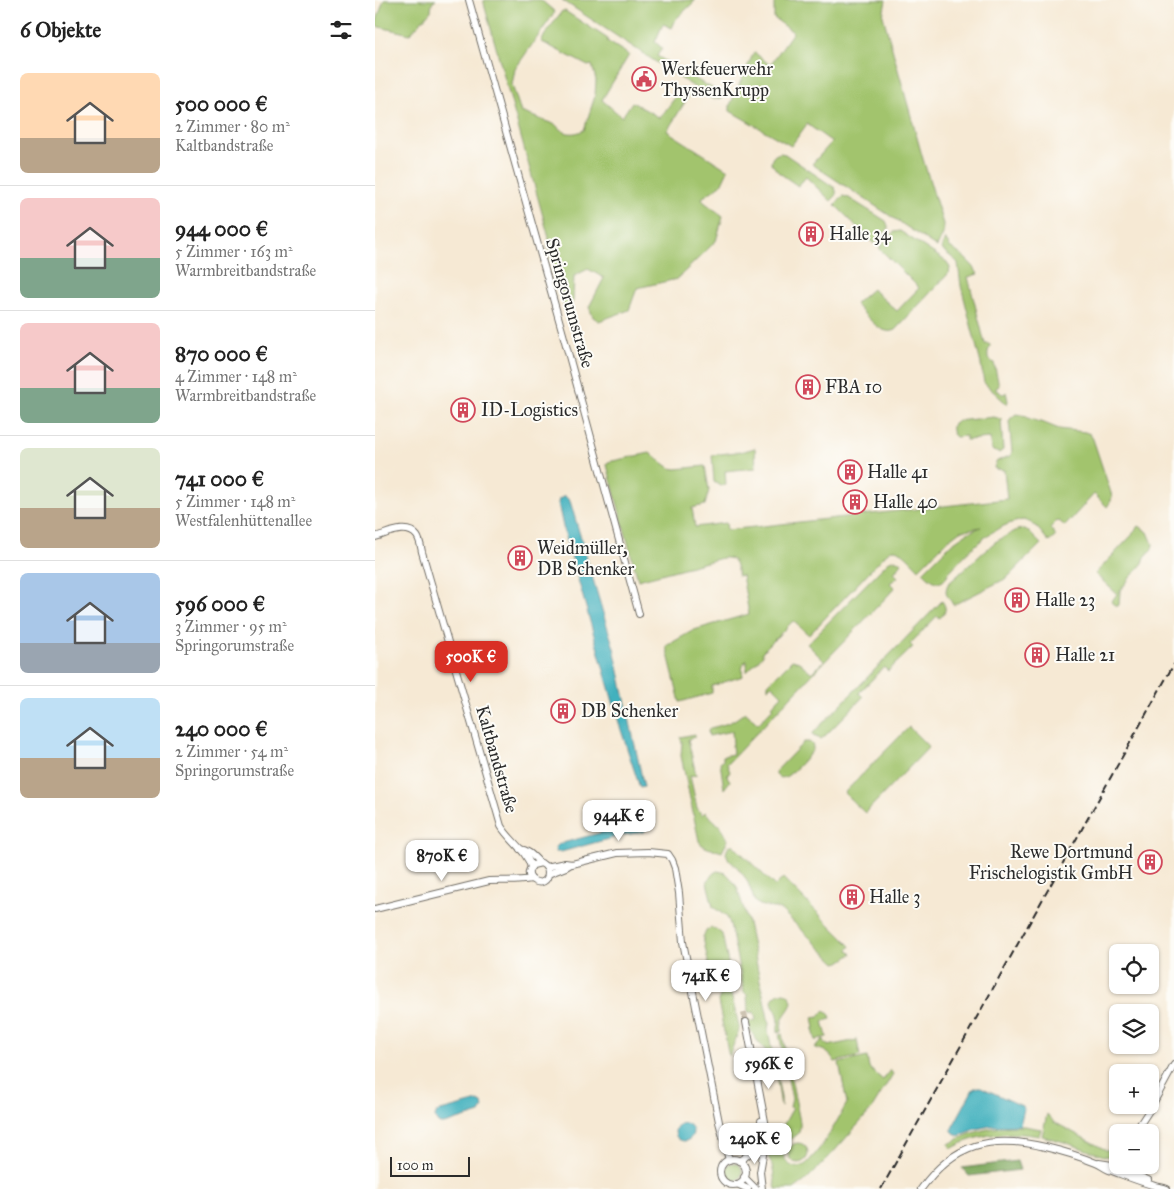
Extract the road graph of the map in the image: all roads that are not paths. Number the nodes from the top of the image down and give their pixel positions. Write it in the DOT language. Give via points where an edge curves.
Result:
graph roads {
  1 [pos="469,0"];
  2 [pos="375,537"];
  3 [pos="639,614"];
  4 [pos="520,849"];
  5 [pos="572,864"];
  6 [pos="543,865"];
  7 [pos="530,873"];
  8 [pos="548,874"];
  9 [pos="375,909"];
  10 [pos="1174,1065"];
  11 [pos="1140,1124"];
  12 [pos="729,1160"];
  13 [pos="739,1161"];
  14 [pos="1109,1165"];
  15 [pos="1132,1174"];
  16 [pos="744,1177"];
  17 [pos="737,1184"];
  18 [pos="1165,1188"];
  19 [pos="747,1189"];
  20 [pos="755,1189"];
  21 [pos="762,1189"];
  22 [pos="921,1189"];
  1 -- 3 [label="street, Springorumstraße"];
  2 -- 4 [label="street, Kaltbandstraße" via="401,530 417,536 501,826"];
  4 -- 6 [label="street, Kaltbandstraße" via="526,850"];
  4 -- 7 [label="street, Kaltbandstraße" via="527,858"];
  5 -- 6 [label="street"];
  5 -- 8 [label="street"];
  5 -- 12 [label="street" via="617,853 658,852 667,854 672,860 679,893 683,942"];
  6 -- 7 [label="street" via="536,864"];
  6 -- 8 [label="street"];
  7 -- 8 [label="street" via="537,883 546,879"];
  7 -- 9 [label="street" via="513,880 489,881"];
  10 -- 11 [label="street"];
  12 -- 13 [label="street"];
  12 -- 17 [label="street" via="721,1166 721,1176 729,1184"];
  13 -- 16 [label="street" via="745,1167"];
  13 -- 21 [label="street" via="751,1152 761,1130 744,1022 767,1132 760,1172"];
  14 -- 22 [label="street" via="1027,1143 991,1142 954,1156"];
  15 -- 18 [label="street" via="1153,1186"];
  16 -- 17 [label="street"];
  16 -- 20 [label="street"];
  17 -- 19 [label="street"];
}
